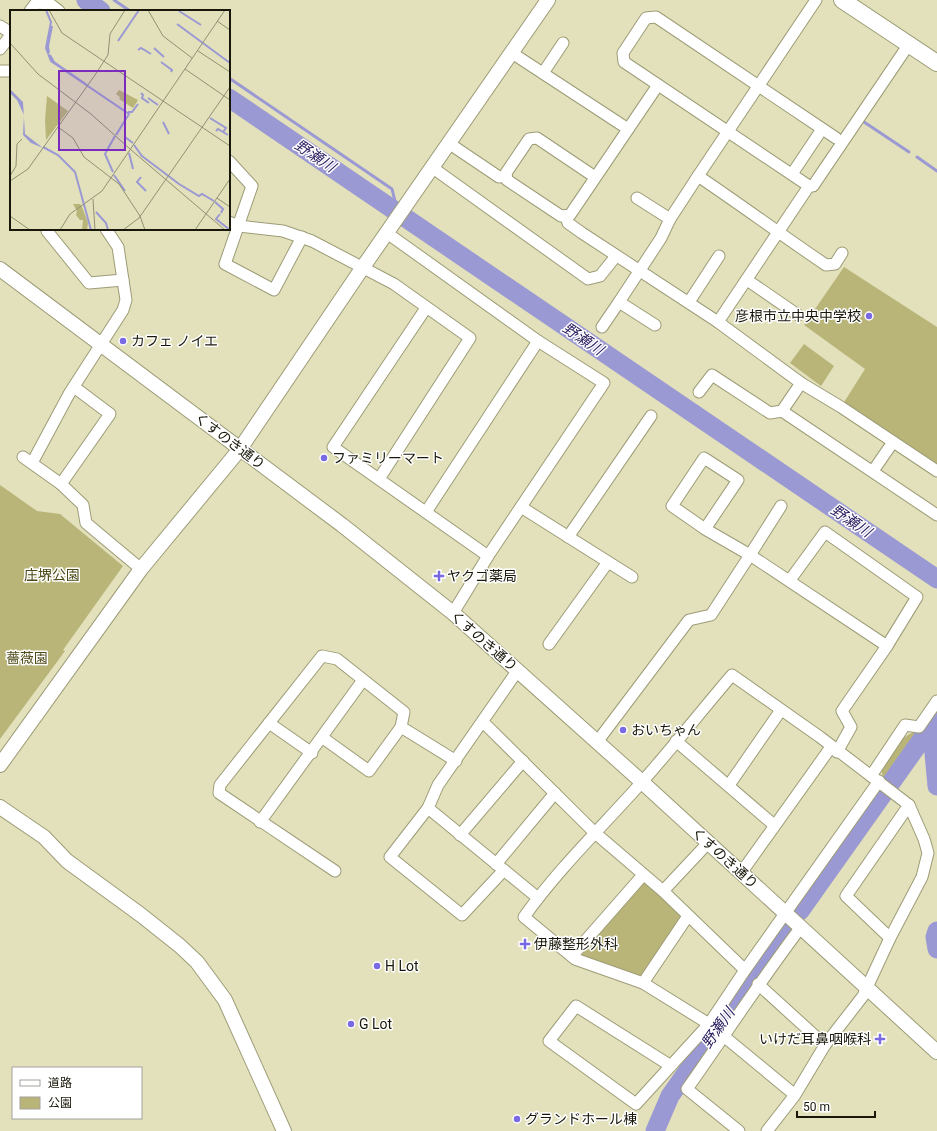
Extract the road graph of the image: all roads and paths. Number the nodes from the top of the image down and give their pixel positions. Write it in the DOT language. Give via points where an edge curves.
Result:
graph roads {
  1 [pos="548,0"];
  2 [pos="816,0"];
  3 [pos="842,0"];
  4 [pos="31,10"];
  5 [pos="58,10"];
  6 [pos="0,26"];
  7 [pos="10,33"];
  8 [pos="10,35"];
  9 [pos="563,43"];
  10 [pos="909,44"];
  11 [pos="0,49"];
  12 [pos="512,53"];
  13 [pos="937,63"];
  14 [pos="543,73"];
  15 [pos="658,85"];
  16 [pos="758,86"];
  17 [pos="822,129"];
  18 [pos="628,130"];
  19 [pos="728,131"];
  20 [pos="836,138"];
  21 [pos="450,144"];
  22 [pos="230,162"];
  23 [pos="433,168"];
  24 [pos="792,174"];
  25 [pos="506,176"];
  26 [pos="698,176"];
  27 [pos="595,177"];
  28 [pos="809,186"];
  29 [pos="637,198"];
  30 [pos="566,216"];
  31 [pos="670,219"];
  32 [pos="234,224"];
  33 [pos="390,229"];
  34 [pos="47,230"];
  35 [pos="107,230"];
  36 [pos="779,232"];
  37 [pos="302,237"];
  38 [pos="842,253"];
  39 [pos="616,256"];
  40 [pos="719,256"];
  41 [pos="363,267"];
  42 [pos="0,269"];
  43 [pos="640,270"];
  44 [pos="122,280"];
  45 [pos="747,280"];
  46 [pos="619,302"];
  47 [pos="688,302"];
  48 [pos="426,308"];
  49 [pos="798,315"];
  50 [pos="718,322"];
  51 [pos="655,326"];
  52 [pos="602,327"];
  53 [pos="538,341"];
  54 [pos="101,345"];
  55 [pos="801,383"];
  56 [pos="74,387"];
  57 [pos="699,392"];
  58 [pos="782,411"];
  59 [pos="651,416"];
  60 [pos="893,442"];
  61 [pos="240,449"];
  62 [pos="23,457"];
  63 [pos="32,464"];
  64 [pos="937,471"];
  65 [pos="873,472"];
  66 [pos="379,479"];
  67 [pos="60,484"];
  68 [pos="781,506"];
  69 [pos="521,507"];
  70 [pos="426,512"];
  71 [pos="937,514"];
  72 [pos="705,529"];
  73 [pos="568,537"];
  74 [pos="750,554"];
  75 [pos="488,556"];
  76 [pos="608,562"];
  77 [pos="141,569"];
  78 [pos="632,577"];
  79 [pos="790,580"];
  80 [pos="453,613"];
  81 [pos="549,644"];
  82 [pos="887,646"];
  83 [pos="518,670"];
  84 [pos="363,680"];
  85 [pos="937,701"];
  86 [pos="781,710"];
  87 [pos="483,722"];
  88 [pos="269,723"];
  89 [pos="401,727"];
  90 [pos="323,738"];
  91 [pos="676,741"];
  92 [pos="598,742"];
  93 [pos="834,749"];
  94 [pos="312,753"];
  95 [pos="456,761"];
  96 [pos="523,762"];
  97 [pos="0,765"];
  98 [pos="642,782"];
  99 [pos="881,783"];
  100 [pos="730,785"];
  101 [pos="555,793"];
  102 [pos="909,805"];
  103 [pos="0,807"];
  104 [pos="428,808"];
  105 [pos="260,822"];
  106 [pos="774,825"];
  107 [pos="594,832"];
  108 [pos="460,835"];
  109 [pos="708,843"];
  110 [pos="500,867"];
  111 [pos="335,871"];
  112 [pos="741,873"];
  113 [pos="643,875"];
  114 [pos="663,891"];
  115 [pos="538,898"];
  116 [pos="785,914"];
  117 [pos="688,916"];
  118 [pos="801,927"];
  119 [pos="890,938"];
  120 [pos="572,956"];
  121 [pos="745,970"];
  122 [pos="643,983"];
  123 [pos="758,984"];
  124 [pos="867,988"];
  125 [pos="717,1030"];
  126 [pos="825,1045"];
  127 [pos="937,1052"];
  128 [pos="671,1066"];
  129 [pos="795,1095"];
  130 [pos="284,1131"];
  131 [pos="739,1131"];
  132 [pos="767,1131"];
  1 -- 12 [label="street"];
  2 -- 16 [label="street"];
  3 -- 10 [label="main road"];
  4 -- 5 [label="street" via="36,3 50,4"];
  6 -- 7 [label="street"];
  8 -- 11 [label="street"];
  9 -- 14 [label="street"];
  10 -- 13 [label="main road"];
  10 -- 28 [label="street" via="813,186"];
  12 -- 14 [label="street"];
  12 -- 21 [label="street"];
  14 -- 18 [label="street"];
  15 -- 16 [label="street" via="624,62 623,53 646,18 656,17"];
  15 -- 18 [label="street"];
  15 -- 19 [label="street"];
  16 -- 17 [label="street"];
  16 -- 19 [label="street"];
  17 -- 20 [label="street"];
  17 -- 24 [label="street"];
  18 -- 27 [label="street"];
  19 -- 24 [label="street"];
  19 -- 26 [label="street"];
  21 -- 23 [label="street"];
  21 -- 25 [label="street" via="499,177"];
  22 -- 32 [label="street" via="252,186"];
  23 -- 33 [label="street"];
  23 -- 39 [label="street" via="588,279 600,276"];
  24 -- 28 [label="street"];
  25 -- 27 [label="street" via="529,139 538,138"];
  25 -- 30 [label="street" via="507,180 561,216"];
  26 -- 31 [label="street"];
  26 -- 36 [label="street"];
  27 -- 30 [label="street" via="570,215"];
  28 -- 36 [label="street"];
  29 -- 31 [label="street"];
  30 -- 39 [label="street" via="568,223"];
  31 -- 43 [label="street" via="662,238"];
  32 -- 37 [label="street" via="283,231"];
  32 -- 37 [label="street" via="225,264 274,290"];
  33 -- 41 [label="street"];
  33 -- 53 [label="street"];
  34 -- 44 [label="street" via="89,283"];
  35 -- 44 [label="street" via="118,248"];
  36 -- 38 [label="street" via="826,265 835,264"];
  36 -- 45 [label="street"];
  37 -- 41 [label="street"];
  39 -- 43 [label="street"];
  40 -- 47 [label="street"];
  41 -- 48 [label="street" via="394,284"];
  41 -- 61 [label="street"];
  42 -- 54 [label="street, くすのき通り"];
  43 -- 46 [label="street"];
  43 -- 47 [label="street"];
  44 -- 54 [label="street" via="126,300 123,310"];
  45 -- 49 [label="street"];
  45 -- 50 [label="street"];
  46 -- 51 [label="street"];
  46 -- 52 [label="street"];
  47 -- 50 [label="street"];
  48 -- 66 [label="street" via="470,338"];
  48 -- 66 [label="street" via="333,447"];
  50 -- 55 [label="street"];
  53 -- 69 [label="street" via="604,383"];
  53 -- 70 [label="street"];
  54 -- 56 [label="street"];
  54 -- 61 [label="street, くすのき通り"];
  55 -- 58 [label="street"];
  55 -- 60 [label="street"];
  56 -- 63 [label="street"];
  56 -- 67 [label="street" via="110,414"];
  57 -- 58 [label="street" via="712,375 770,413"];
  58 -- 65 [label="street"];
  59 -- 73 [label="street"];
  60 -- 64 [label="street"];
  60 -- 65 [label="street"];
  61 -- 77 [label="street"];
  61 -- 80 [label="street, くすのき通り" via="342,525"];
  62 -- 63 [label="street"];
  63 -- 67 [label="street"];
  65 -- 71 [label="street"];
  66 -- 70 [label="street"];
  67 -- 77 [label="street" via="83,505 86,523"];
  68 -- 74 [label="street"];
  69 -- 73 [label="street"];
  69 -- 75 [label="street"];
  70 -- 75 [label="street"];
  72 -- 72 [label="street" via="738,480 704,458 672,506"];
  72 -- 74 [label="street"];
  73 -- 76 [label="street"];
  74 -- 79 [label="street"];
  74 -- 92 [label="street" via="712,615 689,620"];
  75 -- 80 [label="street"];
  76 -- 78 [label="street"];
  76 -- 81 [label="street"];
  77 -- 97 [label="street"];
  79 -- 82 [label="street"];
  79 -- 82 [label="street" via="825,532 917,597"];
  80 -- 83 [label="street, くすのき通り"];
  82 -- 93 [label="street" via="842,711 851,727"];
  83 -- 87 [label="street"];
  83 -- 92 [label="street, くすのき通り"];
  84 -- 88 [label="street" via="337,659 322,656"];
  84 -- 89 [label="street" via="404,712"];
  84 -- 90 [label="street"];
  85 -- 99 [label="street" via="919,727 905,725"];
  86 -- 91 [label="street" via="732,675"];
  86 -- 93 [label="street"];
  86 -- 100 [label="street"];
  87 -- 95 [label="street"];
  87 -- 96 [label="street"];
  88 -- 94 [label="street"];
  88 -- 105 [label="street" via="220,785 219,793"];
  89 -- 90 [label="street" via="369,771"];
  89 -- 95 [label="street"];
  90 -- 94 [label="street"];
  91 -- 98 [label="street"];
  91 -- 100 [label="street"];
  92 -- 98 [label="street, くすのき通り"];
  93 -- 99 [label="street"];
  93 -- 106 [label="street"];
  94 -- 105 [label="street"];
  95 -- 104 [label="street" via="438,785"];
  96 -- 101 [label="street"];
  96 -- 108 [label="street"];
  98 -- 107 [label="street"];
  98 -- 109 [label="street, くすのき通り"];
  99 -- 102 [label="street"];
  99 -- 116 [label="street"];
  100 -- 106 [label="street"];
  101 -- 107 [label="street"];
  101 -- 110 [label="street"];
  102 -- 119 [label="street" via="928,853 922,876"];
  102 -- 119 [label="street" via="846,896"];
  103 -- 130 [label="street" via="44,837 67,861 141,915 196,962 225,1000"];
  104 -- 108 [label="street"];
  104 -- 110 [label="street" via="390,857 462,915"];
  105 -- 111 [label="street"];
  106 -- 112 [label="street"];
  107 -- 113 [label="street"];
  107 -- 115 [label="street"];
  108 -- 110 [label="street"];
  109 -- 112 [label="street, くすのき通り"];
  109 -- 114 [label="street"];
  110 -- 115 [label="street"];
  112 -- 116 [label="street, くすのき通り"];
  113 -- 114 [label="street"];
  113 -- 120 [label="street"];
  114 -- 117 [label="street"];
  115 -- 120 [label="street" via="524,917"];
  116 -- 118 [label="street, くすのき通り"];
  116 -- 121 [label="street"];
  117 -- 121 [label="street"];
  117 -- 122 [label="street"];
  118 -- 123 [label="street"];
  118 -- 124 [label="street, くすのき通り"];
  119 -- 124 [label="street"];
  120 -- 122 [label="street"];
  121 -- 125 [label="street"];
  122 -- 125 [label="street"];
  123 -- 125 [label="street"];
  123 -- 126 [label="street"];
  124 -- 126 [label="street"];
  124 -- 127 [label="street, くすのき通り"];
  125 -- 128 [label="street"];
  125 -- 129 [label="street"];
  125 -- 131 [label="street" via="687,1089"];
  126 -- 129 [label="street"];
  128 -- 128 [label="street" via="576,1006 549,1041 636,1104"];
  129 -- 132 [label="street"];
}
